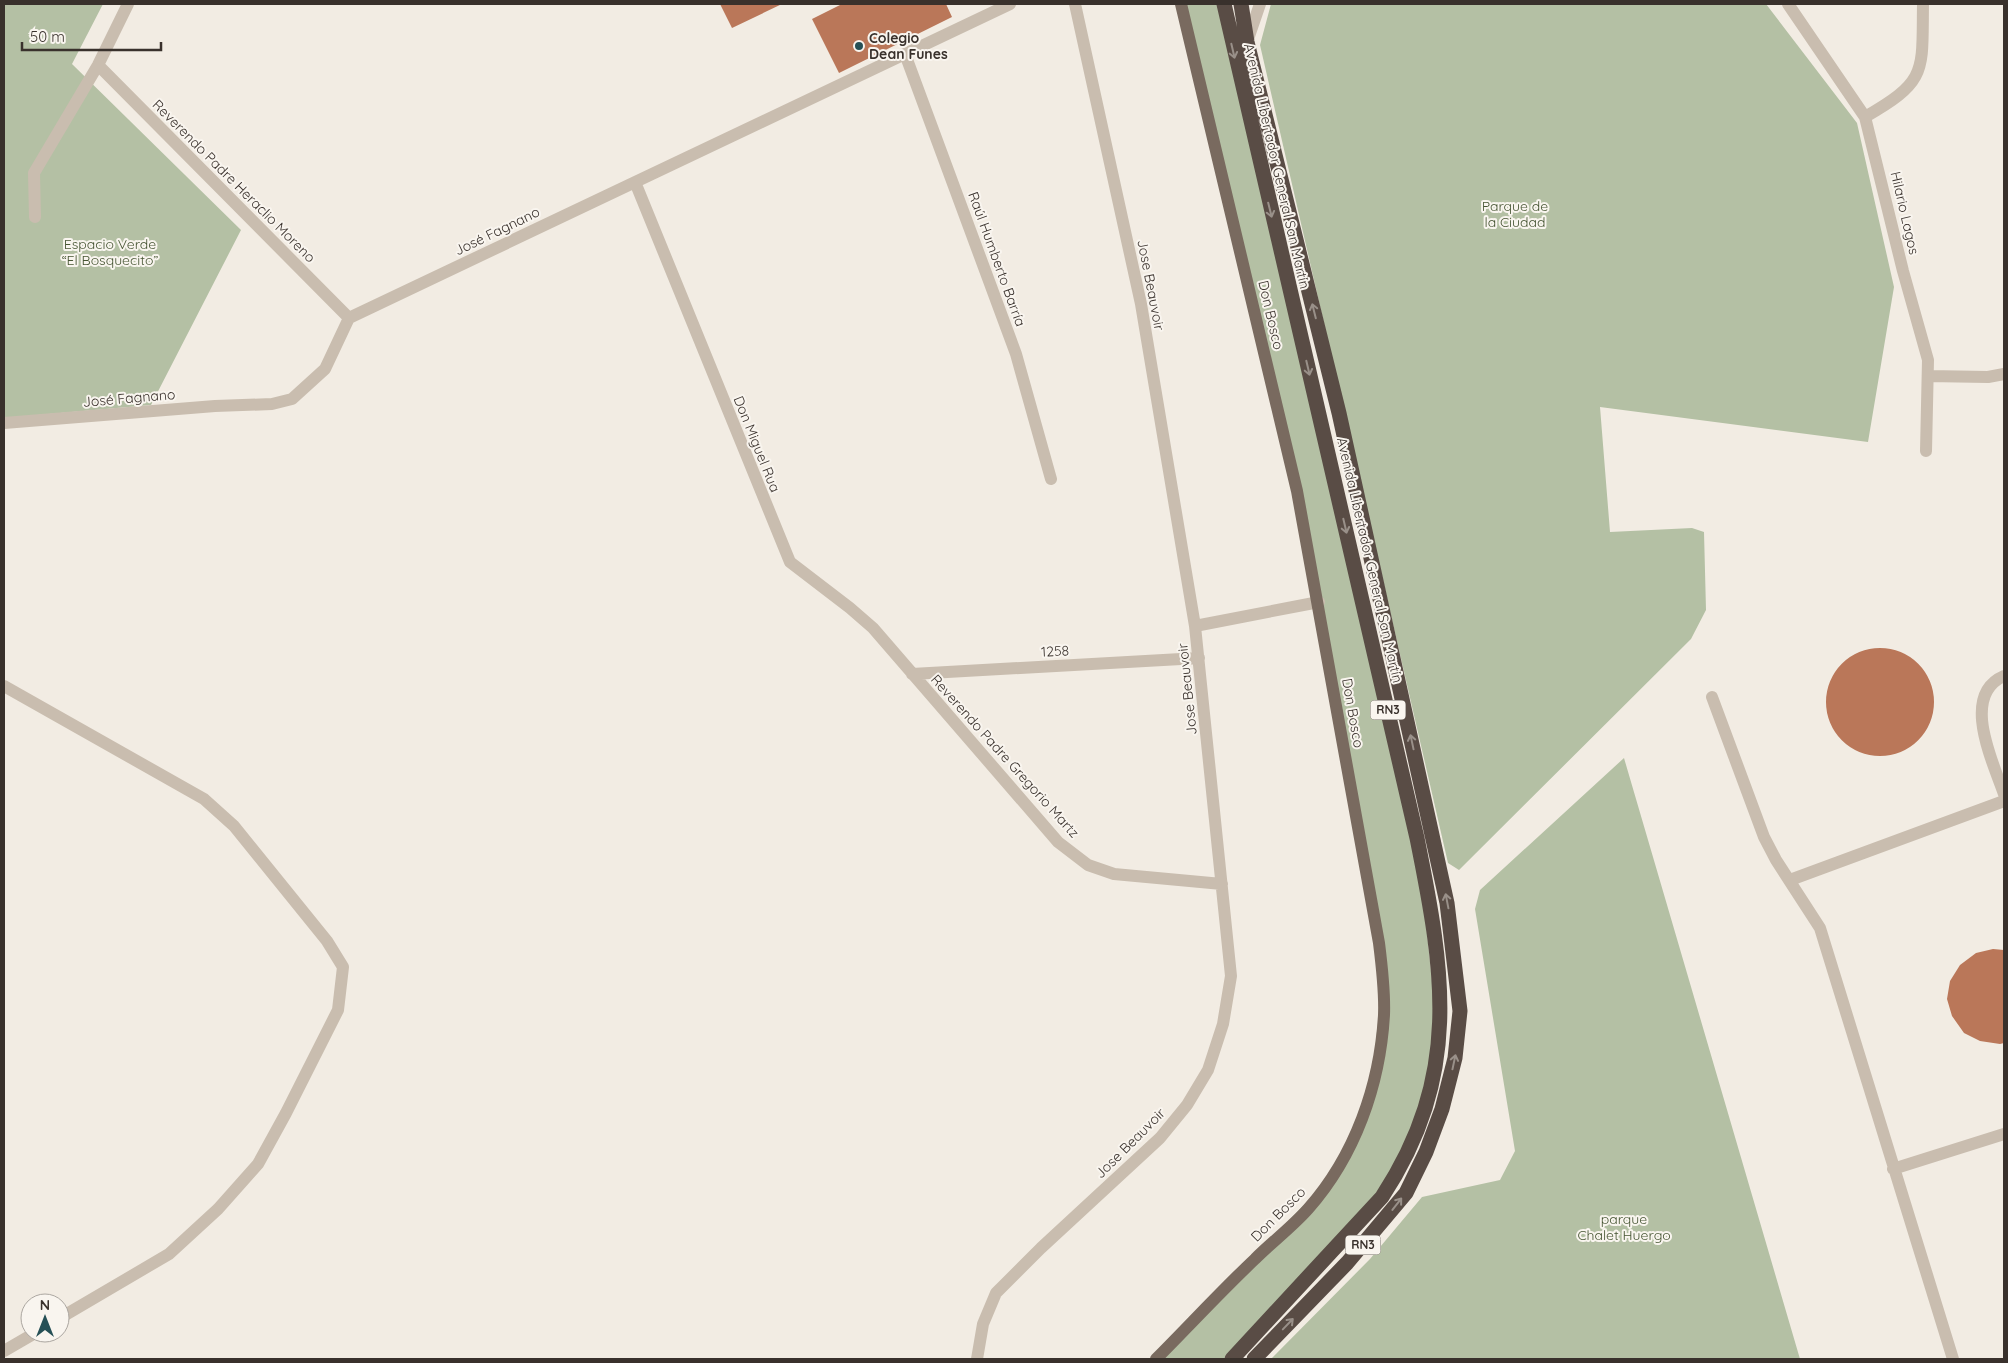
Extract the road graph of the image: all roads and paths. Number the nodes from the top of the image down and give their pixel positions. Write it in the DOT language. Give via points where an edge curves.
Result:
graph roads {
  1 [pos="128,4"];
  2 [pos="1010,4"];
  3 [pos="1075,4"];
  4 [pos="1181,4"];
  5 [pos="1224,4"];
  6 [pos="1241,4"];
  7 [pos="1260,4"];
  8 [pos="1788,4"];
  9 [pos="1922,4"];
  10 [pos="1247,42"];
  11 [pos="905,54"];
  12 [pos="98,65"];
  13 [pos="1865,116"];
  14 [pos="635,182"];
  15 [pos="35,217"];
  16 [pos="349,318"];
  17 [pos="2004,374"];
  18 [pos="1928,376"];
  19 [pos="4,424"];
  20 [pos="1926,451"];
  21 [pos="1051,479"];
  22 [pos="1319,602"];
  23 [pos="1195,626"];
  24 [pos="1199,658"];
  25 [pos="912,674"];
  26 [pos="2004,676"];
  27 [pos="4,686"];
  28 [pos="1712,697"];
  29 [pos="2004,794"];
  30 [pos="2004,801"];
  31 [pos="1790,880"];
  32 [pos="1222,884"];
  33 [pos="2004,1134"];
  34 [pos="1893,1169"];
  35 [pos="70,1312"];
  36 [pos="20,1342"];
  37 [pos="4,1351"];
  38 [pos="978,1359"];
  39 [pos="1156,1359"];
  40 [pos="1232,1359"];
  41 [pos="1254,1359"];
  42 [pos="1953,1359"];
  1 -- 12 [label="street"];
  2 -- 11 [label="street, José Fagnano"];
  3 -- 23 [label="street, Jose Beauvoir" via="1141,304"];
  4 -- 22 [label="main road, Don Bosco" via="1297,491"];
  5 -- 40 [label="highway, Avenida Libertador General San Martín / RN3, one-way" via="1417,838 1435,926 1441,996 1431,1092 1402,1167 1377,1203"];
  6 -- 10 [label="highway, Avenida Libertador General San Martín / RN3"];
  7 -- 10 [label="street"];
  8 -- 13 [label="street, Hilario Lagos"];
  9 -- 13 [label="street" via="1921,66 1911,85 1897,99"];
  41 -- 10 [label="highway, Avenida Libertador General San Martín / RN3, one-way" via="1353,1257 1406,1193 1442,1110 1455,1058 1460,1011 1447,903 1339,413"];
  11 -- 14 [label="street, José Fagnano"];
  11 -- 21 [label="street, Raúl Humberto Barría" via="1016,354"];
  12 -- 15 [label="street" via="34,173"];
  12 -- 16 [label="street, Reverendo Padre Heraclio Moreno"];
  13 -- 18 [label="street, Hilario Lagos" via="1928,360"];
  14 -- 16 [label="street, José Fagnano"];
  14 -- 25 [label="street, Don Miguel Rua" via="790,562 873,628"];
  16 -- 19 [label="street, José Fagnano" via="324,369 292,399 272,404"];
  17 -- 18 [label="street" via="1988,377"];
  18 -- 20 [label="street, Hilario Lagos"];
  22 -- 23 [label="street"];
  22 -- 39 [label="main road, Don Bosco" via="1379,943 1384,1014 1379,1057 1356,1134 1336,1171 1308,1210 1254,1259"];
  23 -- 24 [label="street, Jose Beauvoir"];
  24 -- 25 [label="street, 1258"];
  24 -- 32 [label="street, Jose Beauvoir"];
  25 -- 32 [label="street, Reverendo Padre Gregorio Martz" via="1058,842 1088,865 1114,874"];
  26 -- 29 [label="street" via="1996,679 1986,692 1982,714 1984,738"];
  27 -- 35 [label="street" via="204,799 234,826 327,941 343,967 338,1010 258,1164 218,1209 169,1254"];
  28 -- 31 [label="street" via="1764,837"];
  30 -- 31 [label="street"];
  31 -- 34 [label="street" via="1820,928"];
  32 -- 38 [label="street, Jose Beauvoir" via="1231,976 1223,1024 1208,1070 1187,1105 1160,1138 996,1293 983,1324"];
  33 -- 34 [label="street"];
  34 -- 42 [label="street"];
  36 -- 37 [label="street"];
}
